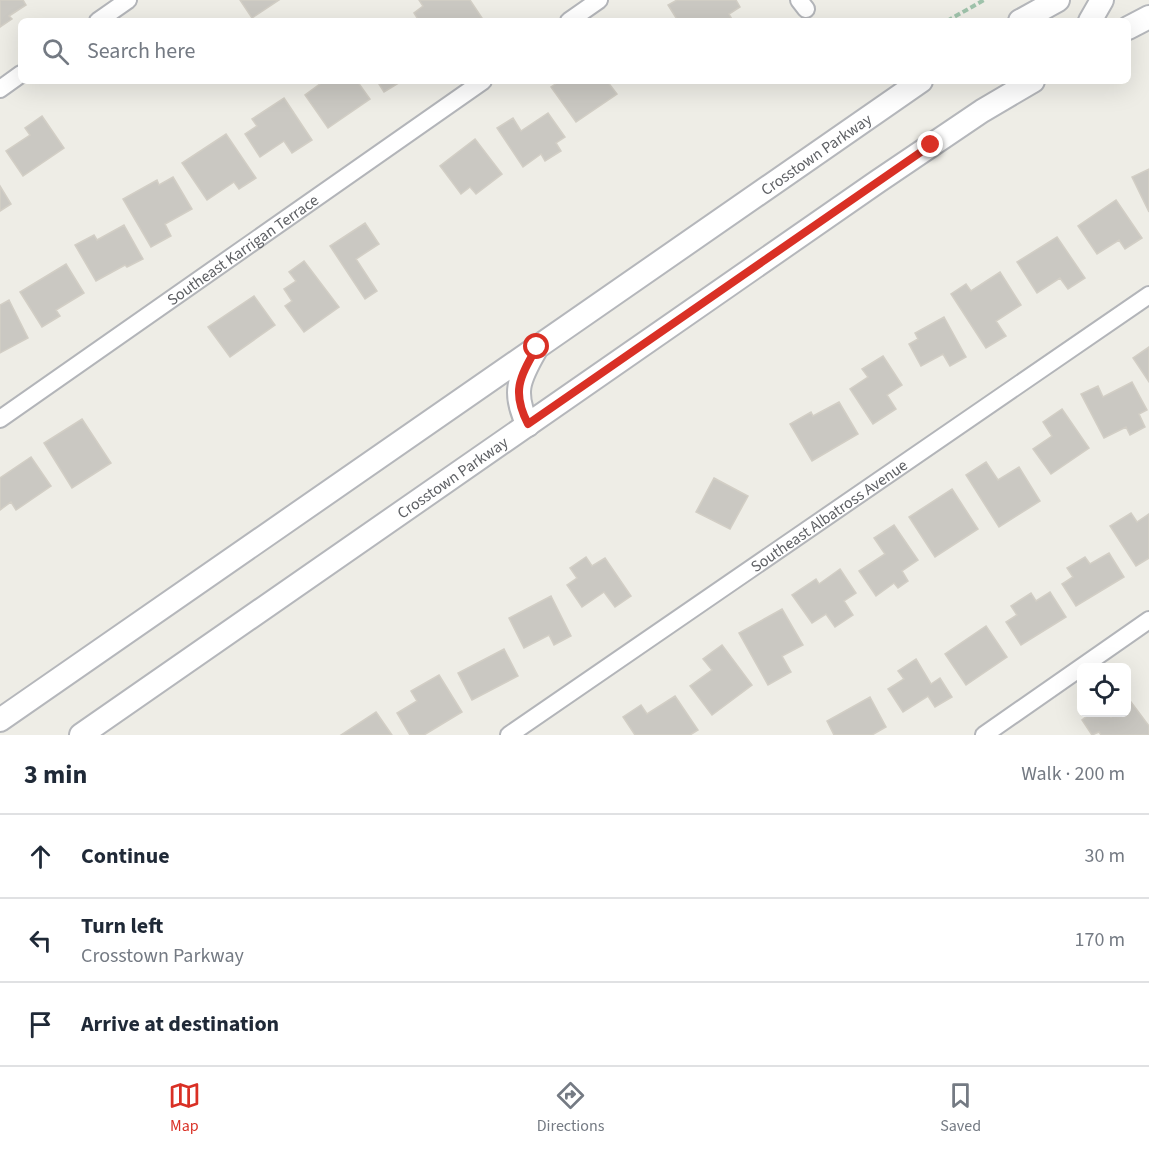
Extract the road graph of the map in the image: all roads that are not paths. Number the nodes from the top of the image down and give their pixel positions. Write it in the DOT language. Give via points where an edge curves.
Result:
graph roads {
  1 [pos="128,0"];
  2 [pos="599,0"];
  3 [pos="1058,0"];
  4 [pos="1102,0"];
  5 [pos="1149,17"];
  6 [pos="102,18"];
  7 [pos="573,18"];
  8 [pos="1025,18"];
  9 [pos="1092,18"];
  10 [pos="1131,26"];
  11 [pos="18,76"];
  12 [pos="479,84"];
  13 [pos="917,84"];
  14 [pos="1028,84"];
  15 [pos="0,89"];
  16 [pos="1149,295"];
  17 [pos="537,347"];
  18 [pos="0,418"];
  19 [pos="528,424"];
  20 [pos="1149,620"];
  21 [pos="0,720"];
  22 [pos="81,735"];
  23 [pos="508,735"];
  24 [pos="984,735"];
  1 -- 6 [label="street"];
  2 -- 7 [label="street"];
  3 -- 8 [label="main road"];
  4 -- 9 [label="main road"];
  5 -- 10 [label="main road"];
  11 -- 15 [label="street"];
  12 -- 18 [label="street, Southeast Karrigan Terrace"];
  13 -- 17 [label="main road, Crosstown Parkway"];
  14 -- 19 [label="main road, Crosstown Parkway" via="931,145"];
  16 -- 23 [label="street, Southeast Albatross Avenue"];
  17 -- 19 [label="main road" via="523,372 518,394 520,410"];
  17 -- 21 [label="main road, Crosstown Parkway"];
  19 -- 22 [label="main road, Crosstown Parkway"];
  20 -- 24 [label="street"];
}
